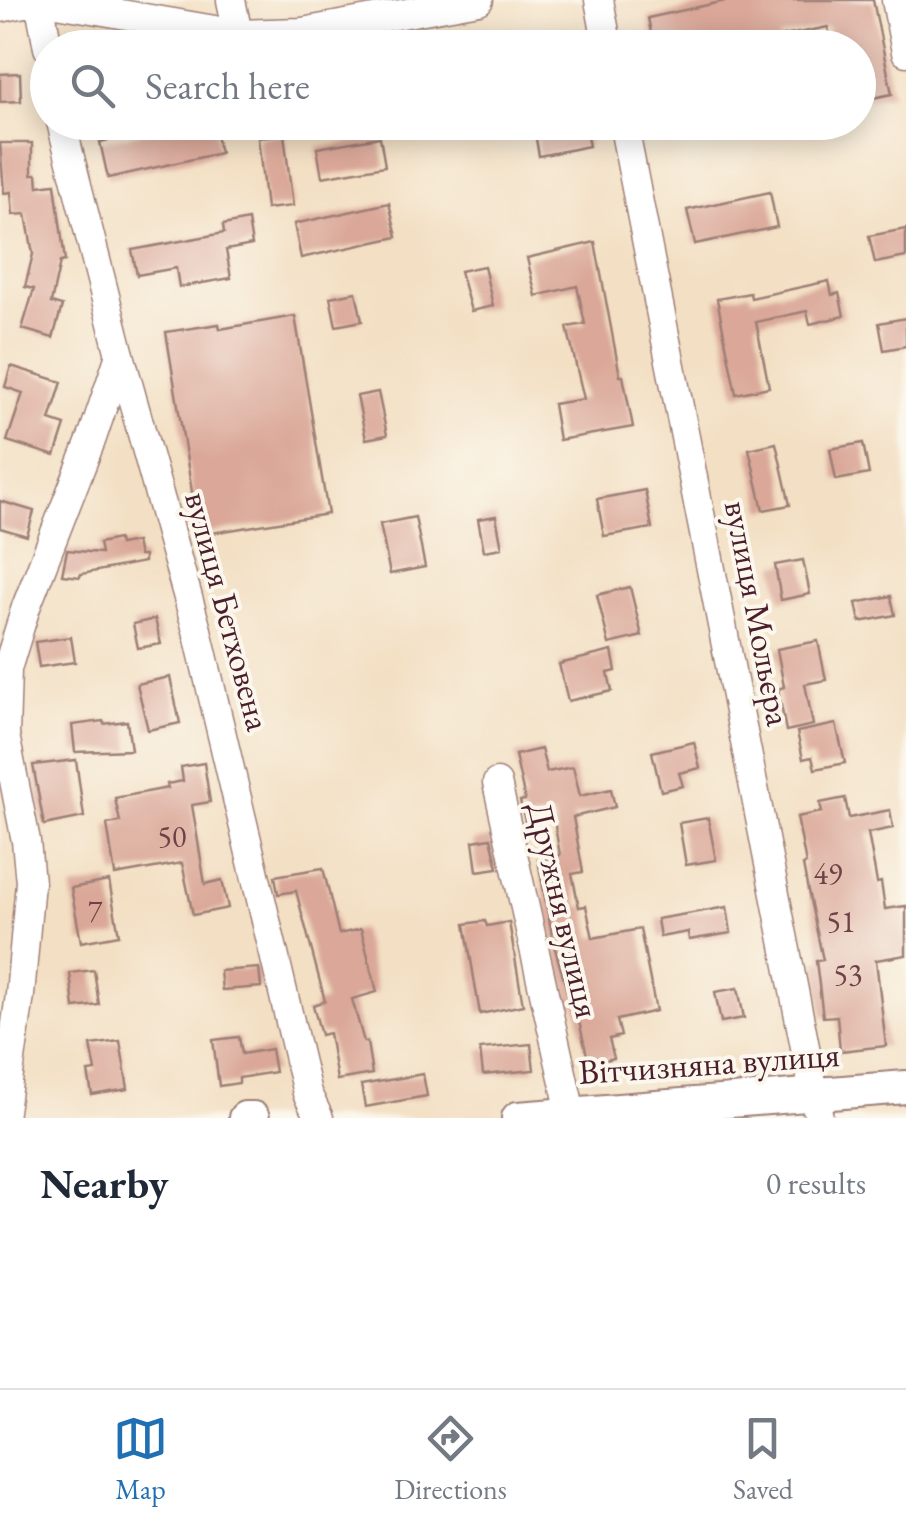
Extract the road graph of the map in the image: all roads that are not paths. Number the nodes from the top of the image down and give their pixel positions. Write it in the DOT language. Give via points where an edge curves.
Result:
graph roads {
  1 [pos="39,0"];
  2 [pos="230,0"];
  3 [pos="478,0"];
  4 [pos="599,0"];
  5 [pos="896,0"];
  6 [pos="0,8"];
  7 [pos="45,30"];
  8 [pos="215,30"];
  9 [pos="237,30"];
  10 [pos="313,30"];
  11 [pos="605,30"];
  12 [pos="906,52"];
  13 [pos="66,140"];
  14 [pos="627,140"];
  15 [pos="120,355"];
  16 [pos="497,782"];
  17 [pos="906,1087"];
  18 [pos="817,1107"];
  19 [pos="585,1114"];
  20 [pos="2,1118"];
  21 [pos="245,1118"];
  22 [pos="253,1118"];
  23 [pos="319,1118"];
  24 [pos="518,1118"];
  1 -- 6 [label="street"];
  1 -- 7 [label="street"];
  1 -- 8 [label="street"];
  2 -- 9 [label="street"];
  3 -- 10 [label="street"];
  4 -- 11 [label="street"];
  5 -- 12 [label="street"];
  13 -- 15 [label="street, вулиця Бетховена"];
  14 -- 18 [label="street, вулиця Мольєра"];
  15 -- 20 [label="street" via="7,669 5,735 30,882"];
  15 -- 23 [label="street, вулиця Бетховена" via="196,630 307,1094"];
  16 -- 19 [label="street, Дружня вулиця"];
  17 -- 18 [label="street, Вітчизняна вулиця"];
  18 -- 19 [label="street, Вітчизняна вулиця"];
  19 -- 24 [label="street, Вітчизняна вулиця"];
  21 -- 22 [label="street"];
}
